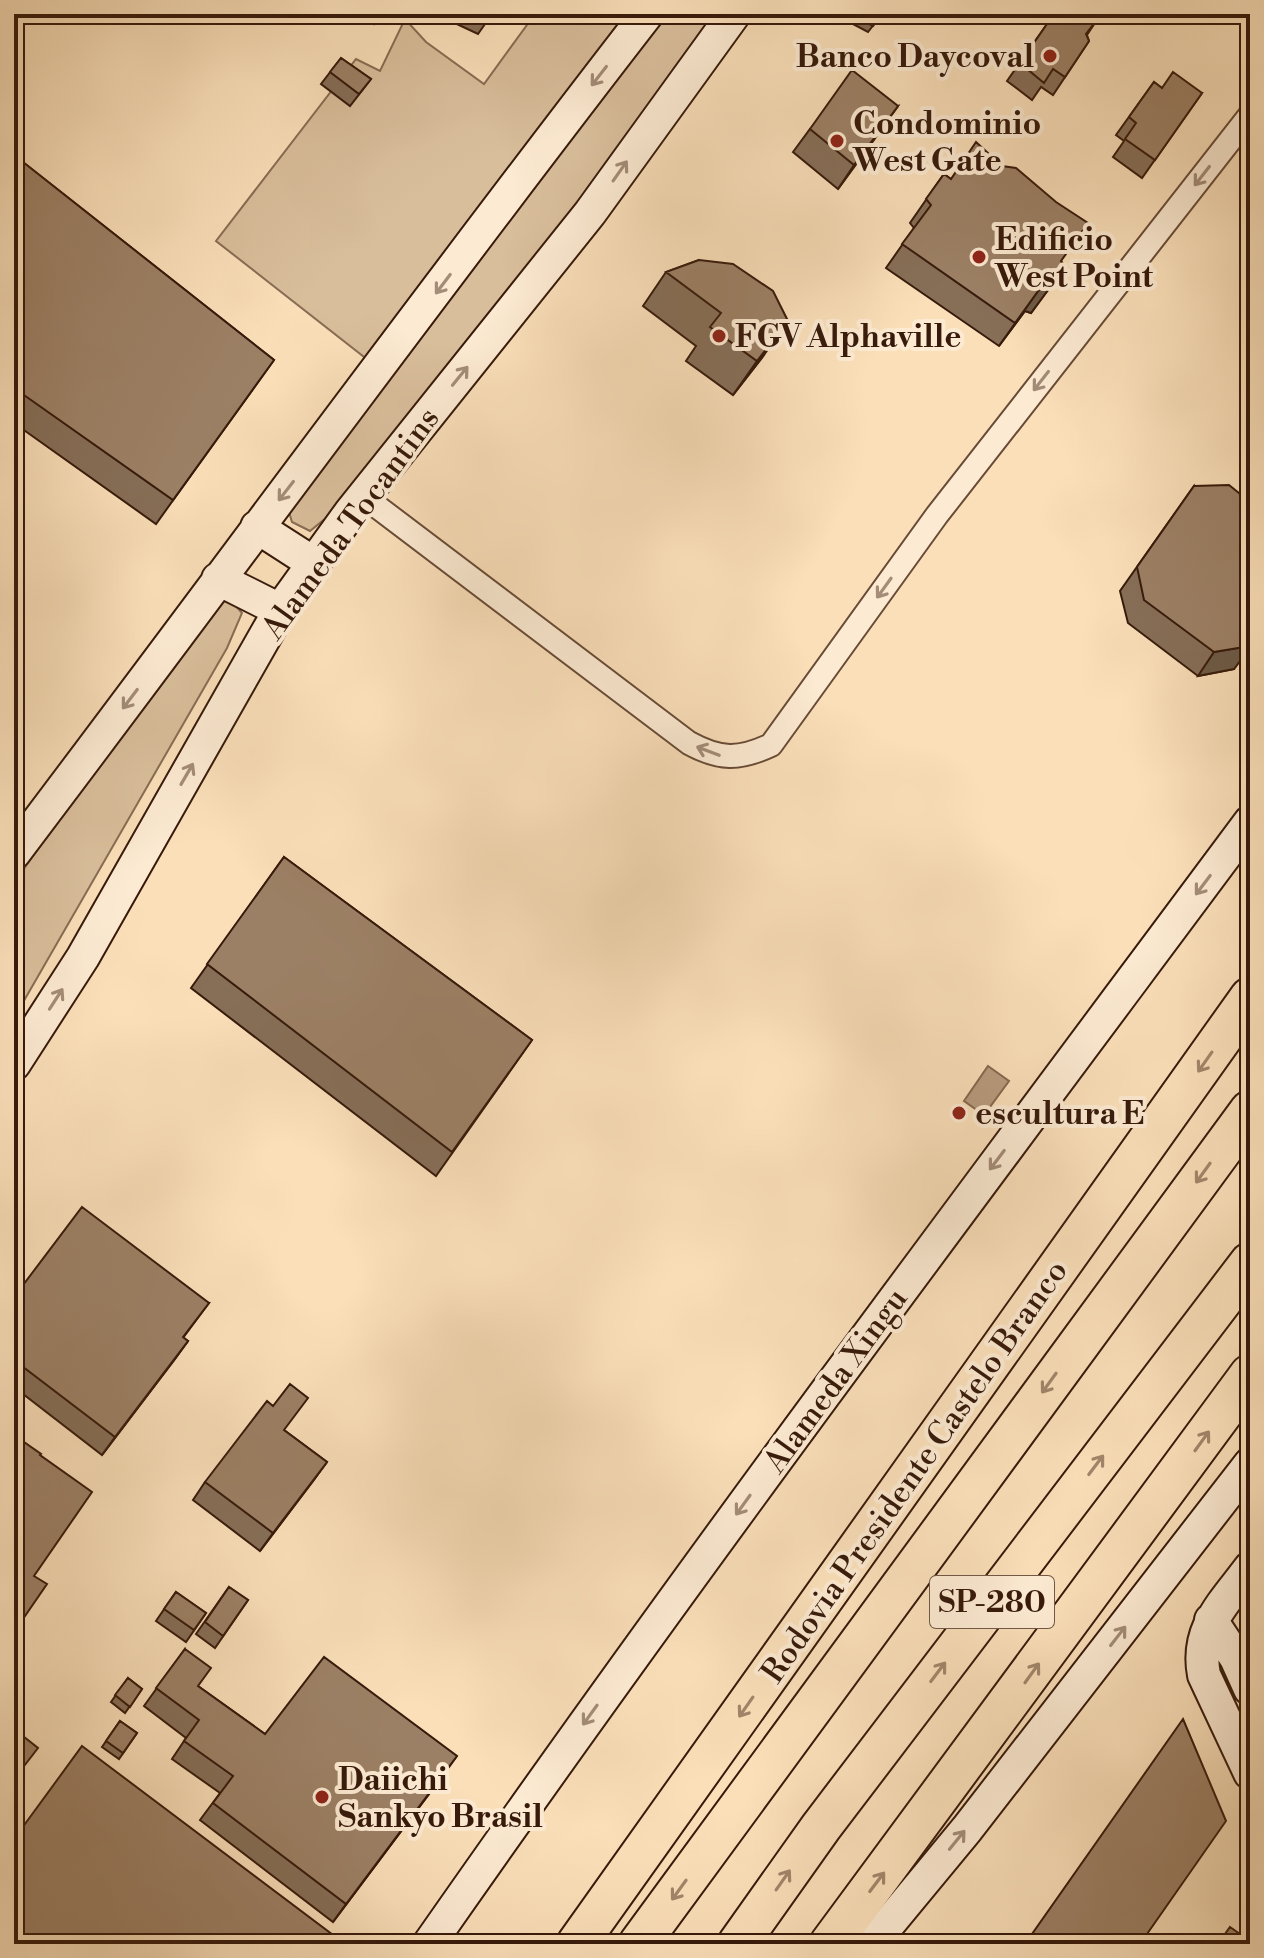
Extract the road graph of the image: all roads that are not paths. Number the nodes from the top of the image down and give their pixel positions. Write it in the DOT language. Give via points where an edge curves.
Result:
graph roads {
  1 [pos="647,14"];
  2 [pos="734,14"];
  3 [pos="1250,115"];
  4 [pos="363,496"];
  5 [pos="257,527"];
  6 [pos="313,563"];
  7 [pos="218,579"];
  8 [pos="280,610"];
  9 [pos="1250,822"];
  10 [pos="14,853"];
  11 [pos="1250,998"];
  12 [pos="14,1064"];
  13 [pos="1250,1111"];
  14 [pos="1250,1263"];
  15 [pos="1250,1375"];
  16 [pos="1250,1464"];
  17 [pos="1250,1568"];
  18 [pos="1211,1620"];
  19 [pos="1236,1658"];
  20 [pos="1204,1675"];
  21 [pos="1250,1689"];
  22 [pos="1250,1773"];
  23 [pos="429,1944"];
  24 [pos="577,1944"];
  25 [pos="639,1944"];
  26 [pos="738,1944"];
  27 [pos="830,1944"];
  28 [pos="872,1944"];
  1 -- 5 [label="main road, Alameda Tocantins, one-way"];
  4 -- 2 [label="main road, Alameda Tocantins, one-way" via="590,213"];
  3 -- 4 [label="street, one-way" via="937,515 771,745 750,755 707,753 689,743"];
  4 -- 6 [label="main road, Alameda Tocantins"];
  5 -- 6 [label="main road"];
  5 -- 7 [label="main road, Alameda Tocantins"];
  6 -- 8 [label="main road, Alameda Tocantins"];
  7 -- 8 [label="main road"];
  7 -- 10 [label="main road, Alameda Tocantins, one-way"];
  12 -- 8 [label="main road, Alameda Tocantins, one-way" via="83,957"];
  9 -- 23 [label="main road, Alameda Xingu, one-way" via="868,1334"];
  11 -- 24 [label="highway, Rodovia Presidente Castelo Branco, one-way"];
  13 -- 25 [label="highway, Rodovia Presidente Castelo Branco / SP-280, one-way"];
  26 -- 14 [label="highway, SP-280, one-way"];
  27 -- 15 [label="highway, one-way"];
  28 -- 16 [label="main road, one-way"];
  17 -- 18 [label="main road"];
  18 -- 19 [label="main road"];
  18 -- 20 [label="main road" via="1201,1646"];
  19 -- 20 [label="main road"];
  19 -- 21 [label="main road"];
  20 -- 22 [label="main road"];
}
